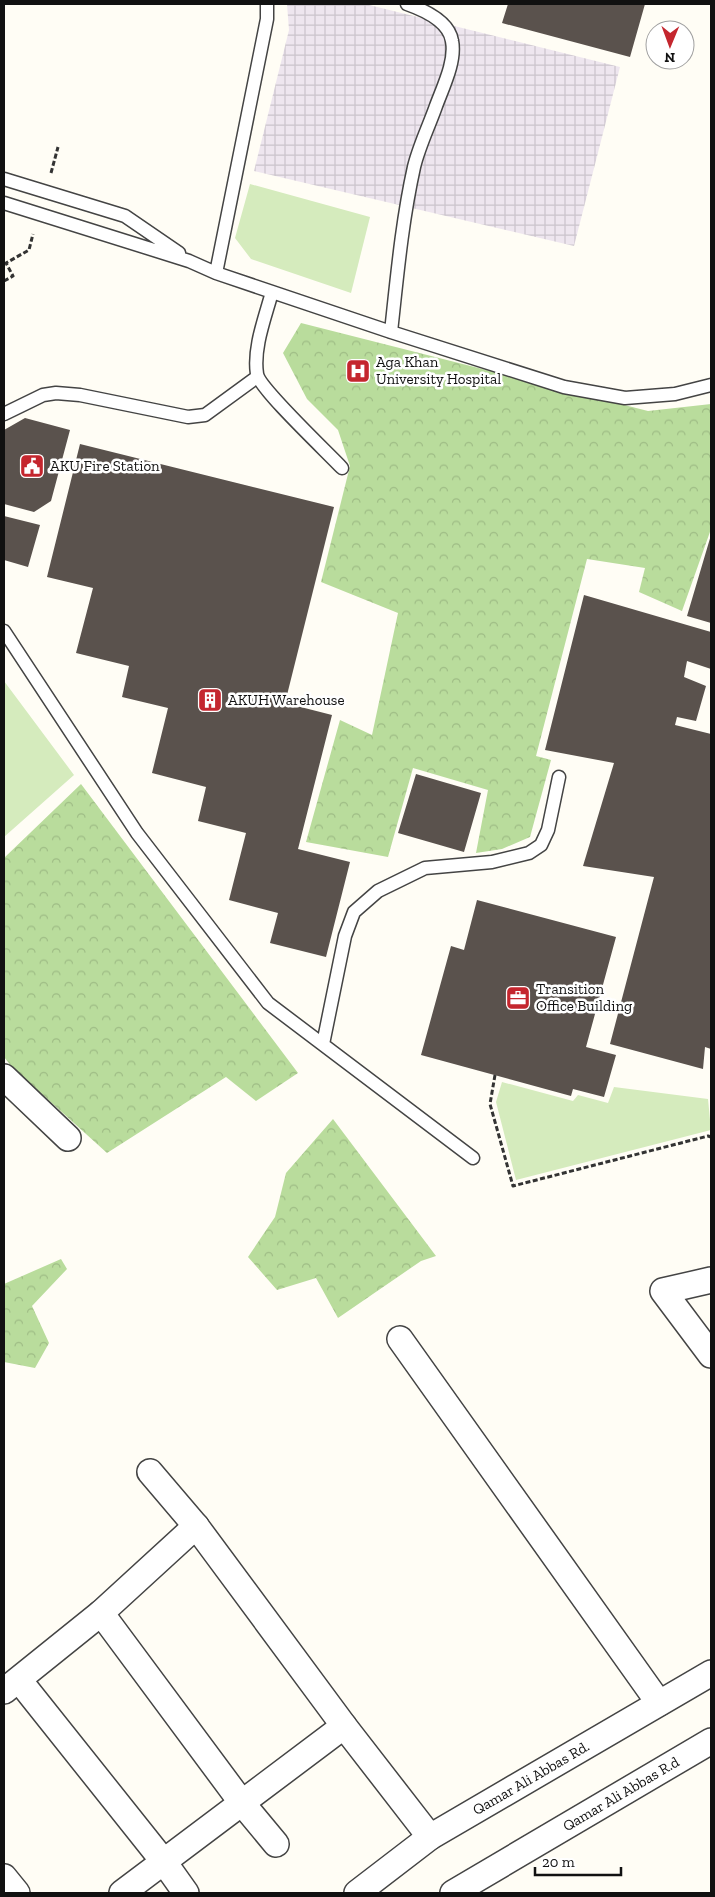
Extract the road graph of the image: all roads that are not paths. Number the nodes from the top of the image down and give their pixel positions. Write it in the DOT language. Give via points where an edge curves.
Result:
graph roads {
  1 [pos="267,4"];
  2 [pos="408,4"];
  3 [pos="4,179"];
  4 [pos="4,203"];
  5 [pos="189,261"];
  6 [pos="216,274"];
  7 [pos="272,292"];
  8 [pos="391,332"];
  9 [pos="257,377"];
  10 [pos="711,384"];
  11 [pos="4,414"];
  12 [pos="342,468"];
  13 [pos="4,631"];
  14 [pos="558,777"];
  15 [pos="323,1044"];
  16 [pos="4,1077"];
  17 [pos="68,1138"];
  18 [pos="473,1158"];
  19 [pos="711,1280"];
  20 [pos="400,1339"];
  21 [pos="711,1355"];
  22 [pos="150,1472"];
  23 [pos="196,1526"];
  24 [pos="101,1613"];
  25 [pos="711,1673"];
  26 [pos="11,1686"];
  27 [pos="660,1703"];
  28 [pos="344,1726"];
  29 [pos="711,1741"];
  30 [pos="242,1803"];
  31 [pos="430,1837"];
  32 [pos="276,1844"];
  33 [pos="164,1862"];
  34 [pos="4,1877"];
  35 [pos="17,1893"];
  36 [pos="122,1893"];
  37 [pos="186,1893"];
  38 [pos="357,1893"];
  39 [pos="453,1893"];
  1 -- 6 [label="lane" via="267,19"];
  2 -- 8 [label="lane" via="446,26 453,49 415,165"];
  3 -- 5 [label="lane" via="125,216"];
  4 -- 5 [label="lane"];
  5 -- 6 [label="lane"];
  6 -- 7 [label="lane"];
  7 -- 8 [label="lane"];
  7 -- 9 [label="lane" via="256,356"];
  8 -- 10 [label="lane" via="564,387 625,398 675,394"];
  9 -- 11 [label="lane" via="205,415 188,417 56,393 43,395"];
  9 -- 12 [label="lane"];
  13 -- 15 [label="lane" via="137,833 268,1004"];
  14 -- 15 [label="lane" via="548,830 541,845 529,853 492,862 425,868 378,891 354,912 345,936"];
  15 -- 18 [label="lane"];
  16 -- 17 [label="street"];
  19 -- 21 [label="street" via="663,1291"];
  20 -- 27 [label="street"];
  22 -- 23 [label="street"];
  23 -- 24 [label="street"];
  23 -- 28 [label="street"];
  24 -- 26 [label="street"];
  24 -- 30 [label="street"];
  25 -- 27 [label="street, Qamar Ali Abbas Rd."];
  26 -- 33 [label="street"];
  27 -- 31 [label="street, Qamar Ali Abbas Rd."];
  28 -- 30 [label="street"];
  28 -- 31 [label="street"];
  29 -- 39 [label="street, Qamar Ali Abbas R.d"];
  30 -- 32 [label="street"];
  30 -- 33 [label="street"];
  31 -- 38 [label="street, Qamar Ali Abbas Rd."];
  33 -- 36 [label="street"];
  33 -- 37 [label="street"];
  34 -- 35 [label="street"];
}
